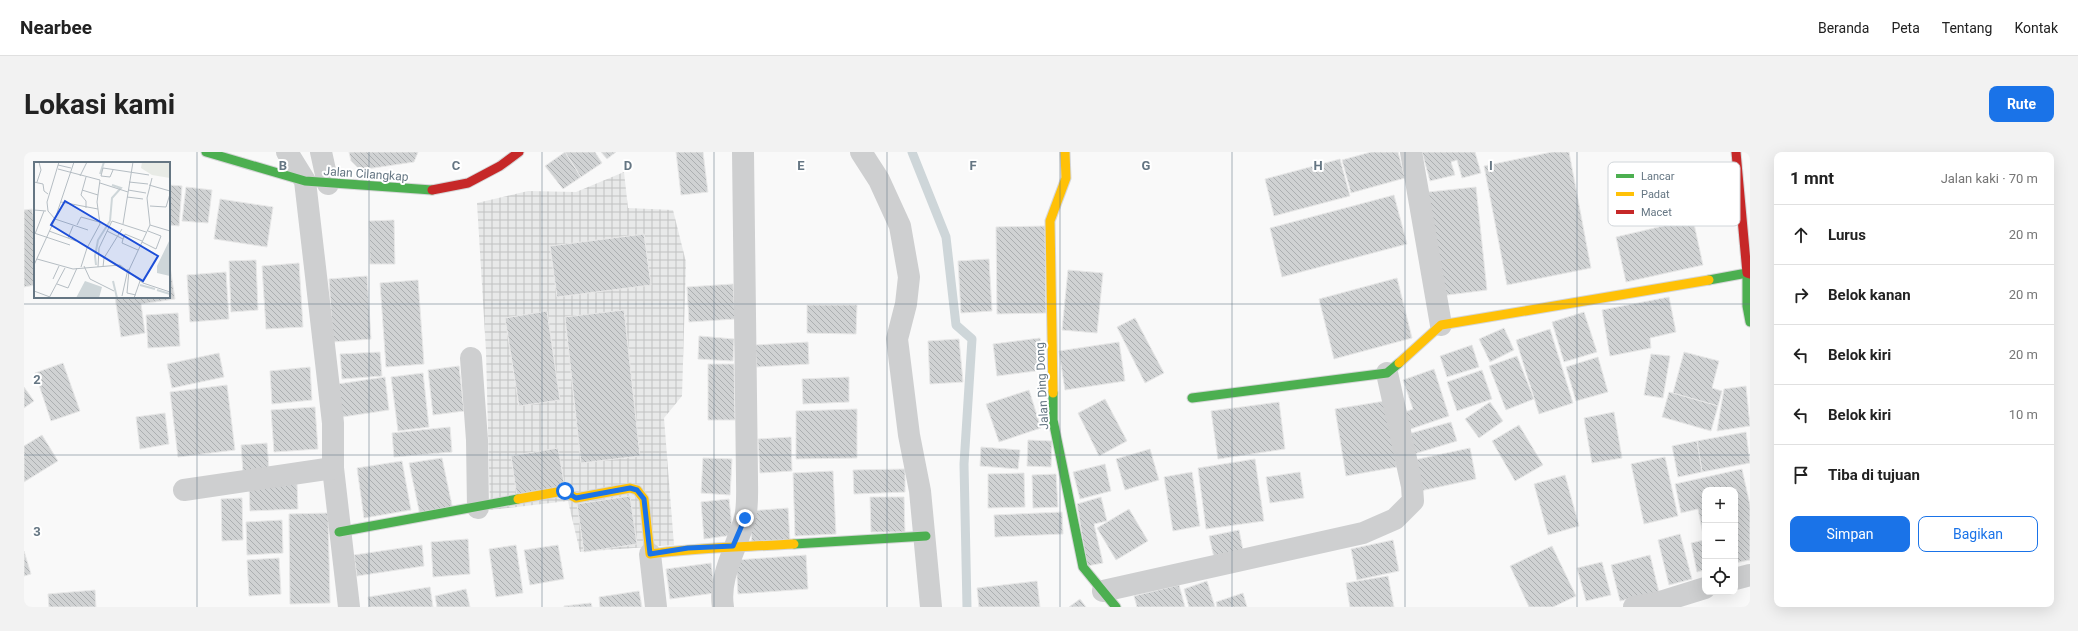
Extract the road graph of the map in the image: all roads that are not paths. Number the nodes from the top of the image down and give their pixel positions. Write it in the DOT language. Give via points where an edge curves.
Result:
graph roads {
  1 [pos="206,152"];
  2 [pos="287,152"];
  3 [pos="321,152"];
  4 [pos="519,152"];
  5 [pos="743,152"];
  6 [pos="861,152"];
  7 [pos="1065,152"];
  8 [pos="1412,152"];
  9 [pos="1736,152"];
  10 [pos="1737,162"];
  11 [pos="305,181"];
  12 [pos="328,184"];
  13 [pos="1740,189"];
  14 [pos="1749,273"];
  15 [pos="1750,322"];
  16 [pos="1441,325"];
  17 [pos="471,358"];
  18 [pos="1387,373"];
  19 [pos="1192,398"];
  20 [pos="333,468"];
  21 [pos="184,490"];
  22 [pos="478,508"];
  23 [pos="339,532"];
  24 [pos="926,536"];
  25 [pos="733,546"];
  26 [pos="650,554"];
  27 [pos="1750,575"];
  28 [pos="1738,578"];
  29 [pos="1702,589"];
  30 [pos="1110,599"];
  31 [pos="349,607"];
  32 [pos="656,607"];
  33 [pos="723,607"];
  34 [pos="931,607"];
  35 [pos="1634,607"];
  1 -- 11 [label="street, Jalan Cilangkap"];
  2 -- 11 [label="street"];
  3 -- 12 [label="street"];
  4 -- 12 [label="street, Jalan Cilangkap" via="500,166 468,183 431,190"];
  5 -- 25 [label="street" via="747,478 745,518"];
  6 -- 24 [label="street" via="879,180 900,226 909,277 906,304 896,339"];
  7 -- 30 [label="street, Jalan Ding Dong" via="1066,178 1050,221 1054,420 1083,567"];
  8 -- 16 [label="street"];
  9 -- 10 [label="street"];
  11 -- 12 [label="street, Jalan Cilangkap"];
  11 -- 20 [label="street" via="333,423"];
  13 -- 14 [label="street"];
  14 -- 15 [label="street"];
  14 -- 16 [label="street"];
  16 -- 18 [label="street"];
  17 -- 22 [label="street" via="477,440"];
  18 -- 19 [label="street"];
  18 -- 30 [label="street" via="1412,486 1413,501 1395,518 1363,532"];
  20 -- 21 [label="street"];
  20 -- 23 [label="street"];
  22 -- 23 [label="street"];
  22 -- 26 [label="street" via="563,491 576,498 630,488 637,490 644,499"];
  23 -- 31 [label="street"];
  24 -- 25 [label="street"];
  24 -- 34 [label="street"];
  25 -- 26 [label="street" via="688,548"];
  25 -- 33 [label="street" via="721,596"];
  26 -- 32 [label="street"];
  27 -- 28 [label="street"];
  29 -- 35 [label="street"];
}
